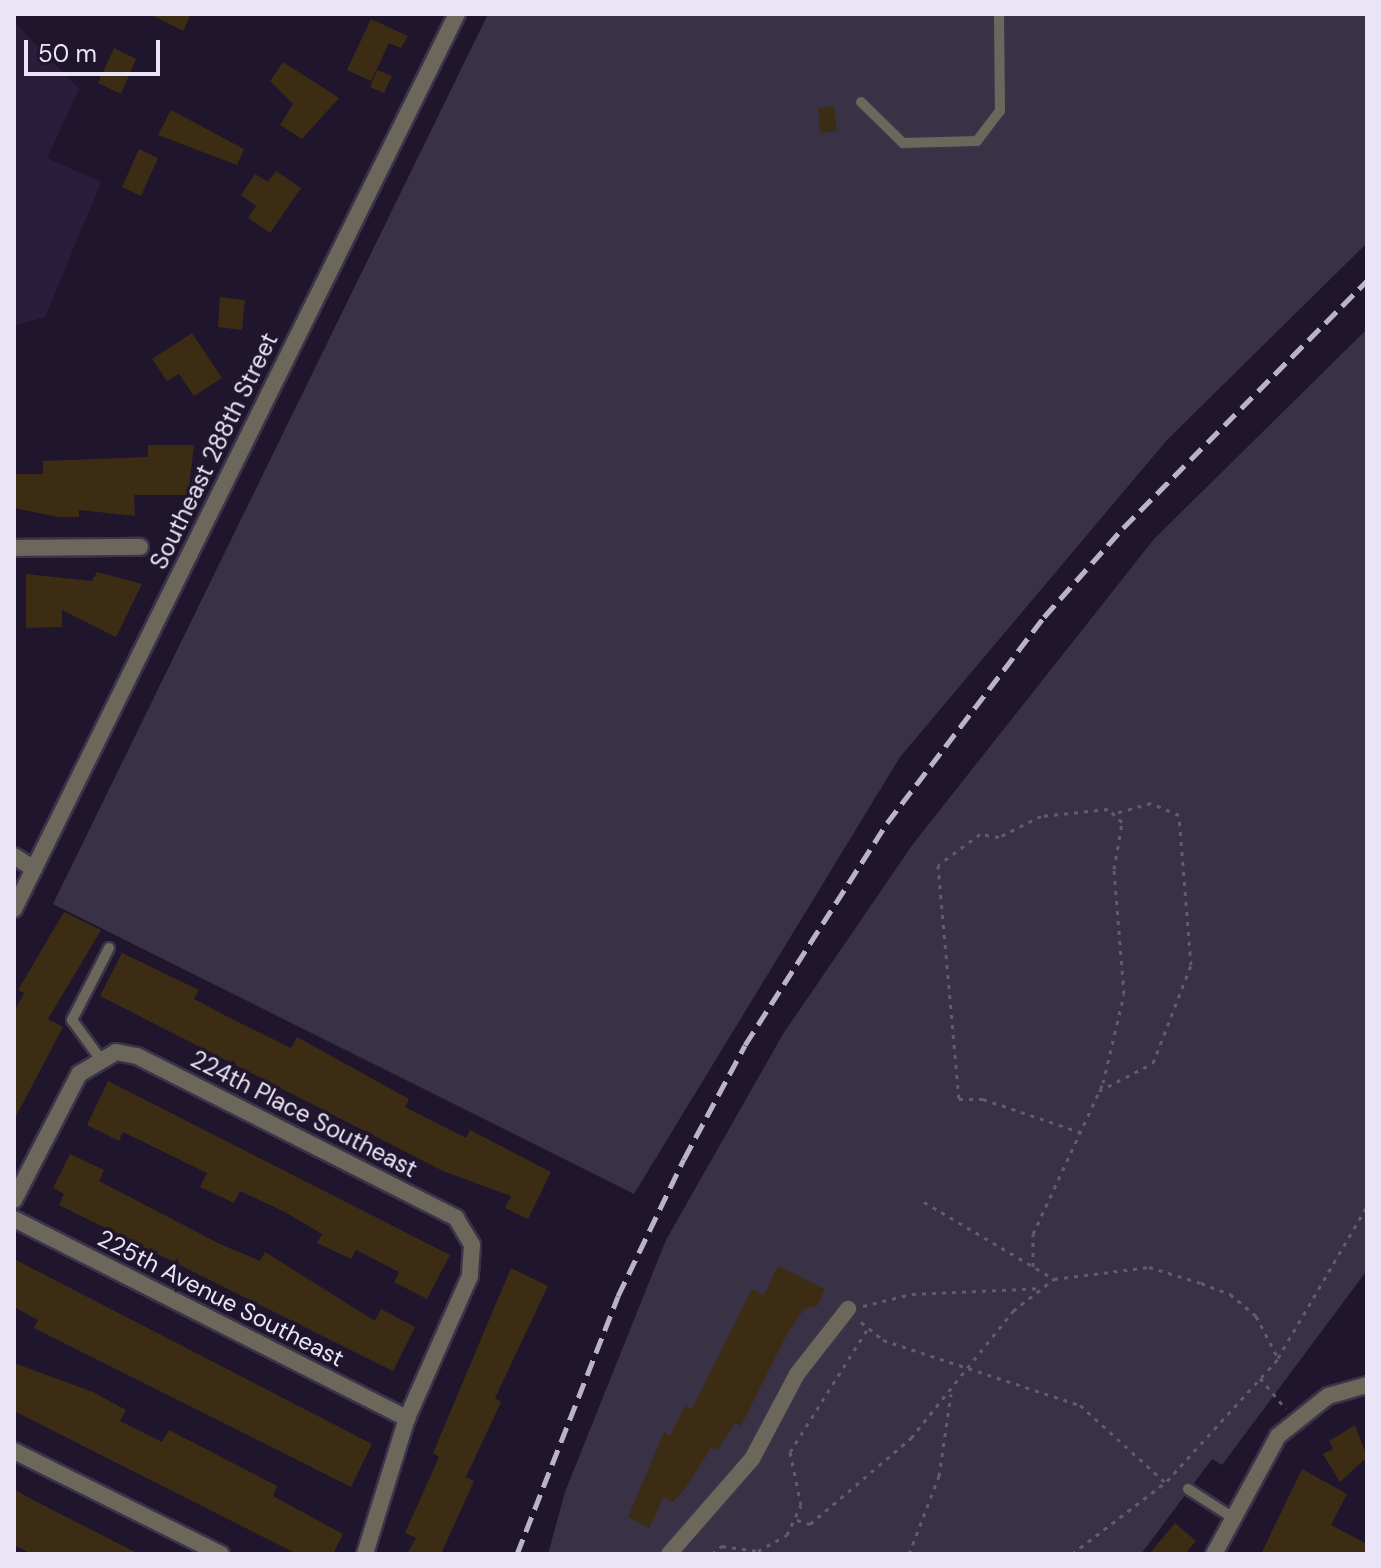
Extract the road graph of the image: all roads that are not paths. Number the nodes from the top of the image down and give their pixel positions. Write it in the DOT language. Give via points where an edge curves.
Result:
graph roads {
  1 [pos="457,14"];
  2 [pos="999,14"];
  3 [pos="861,102"];
  4 [pos="140,547"];
  5 [pos="14,548"];
  6 [pos="14,856"];
  7 [pos="34,869"];
  8 [pos="14,909"];
  9 [pos="109,948"];
  10 [pos="99,1057"];
  11 [pos="14,1200"];
  12 [pos="14,1219"];
  13 [pos="848,1309"];
  14 [pos="1367,1385"];
  15 [pos="407,1418"];
  16 [pos="14,1451"];
  17 [pos="1188,1489"];
  18 [pos="1232,1517"];
  19 [pos="221,1554"];
  20 [pos="365,1554"];
  21 [pos="669,1554"];
  22 [pos="1214,1554"];
  1 -- 7 [label="street, Southeast 288th Street"];
  2 -- 3 [label="lane" via="1000,111 977,141 903,143"];
  4 -- 5 [label="street"];
  6 -- 7 [label="street"];
  7 -- 8 [label="street, Southeast 288th Street"];
  9 -- 10 [label="lane" via="72,1020"];
  10 -- 11 [label="street" via="72,1087"];
  10 -- 15 [label="street, 224th Place Southeast" via="137,1056 456,1218 472,1245 470,1276"];
  12 -- 15 [label="street, 225th Avenue Southeast"];
  13 -- 21 [label="street" via="801,1367 752,1459"];
  14 -- 18 [label="street" via="1301,1414 1266,1452"];
  15 -- 20 [label="street"];
  16 -- 19 [label="street"];
  17 -- 18 [label="lane"];
  18 -- 22 [label="street"];
}
